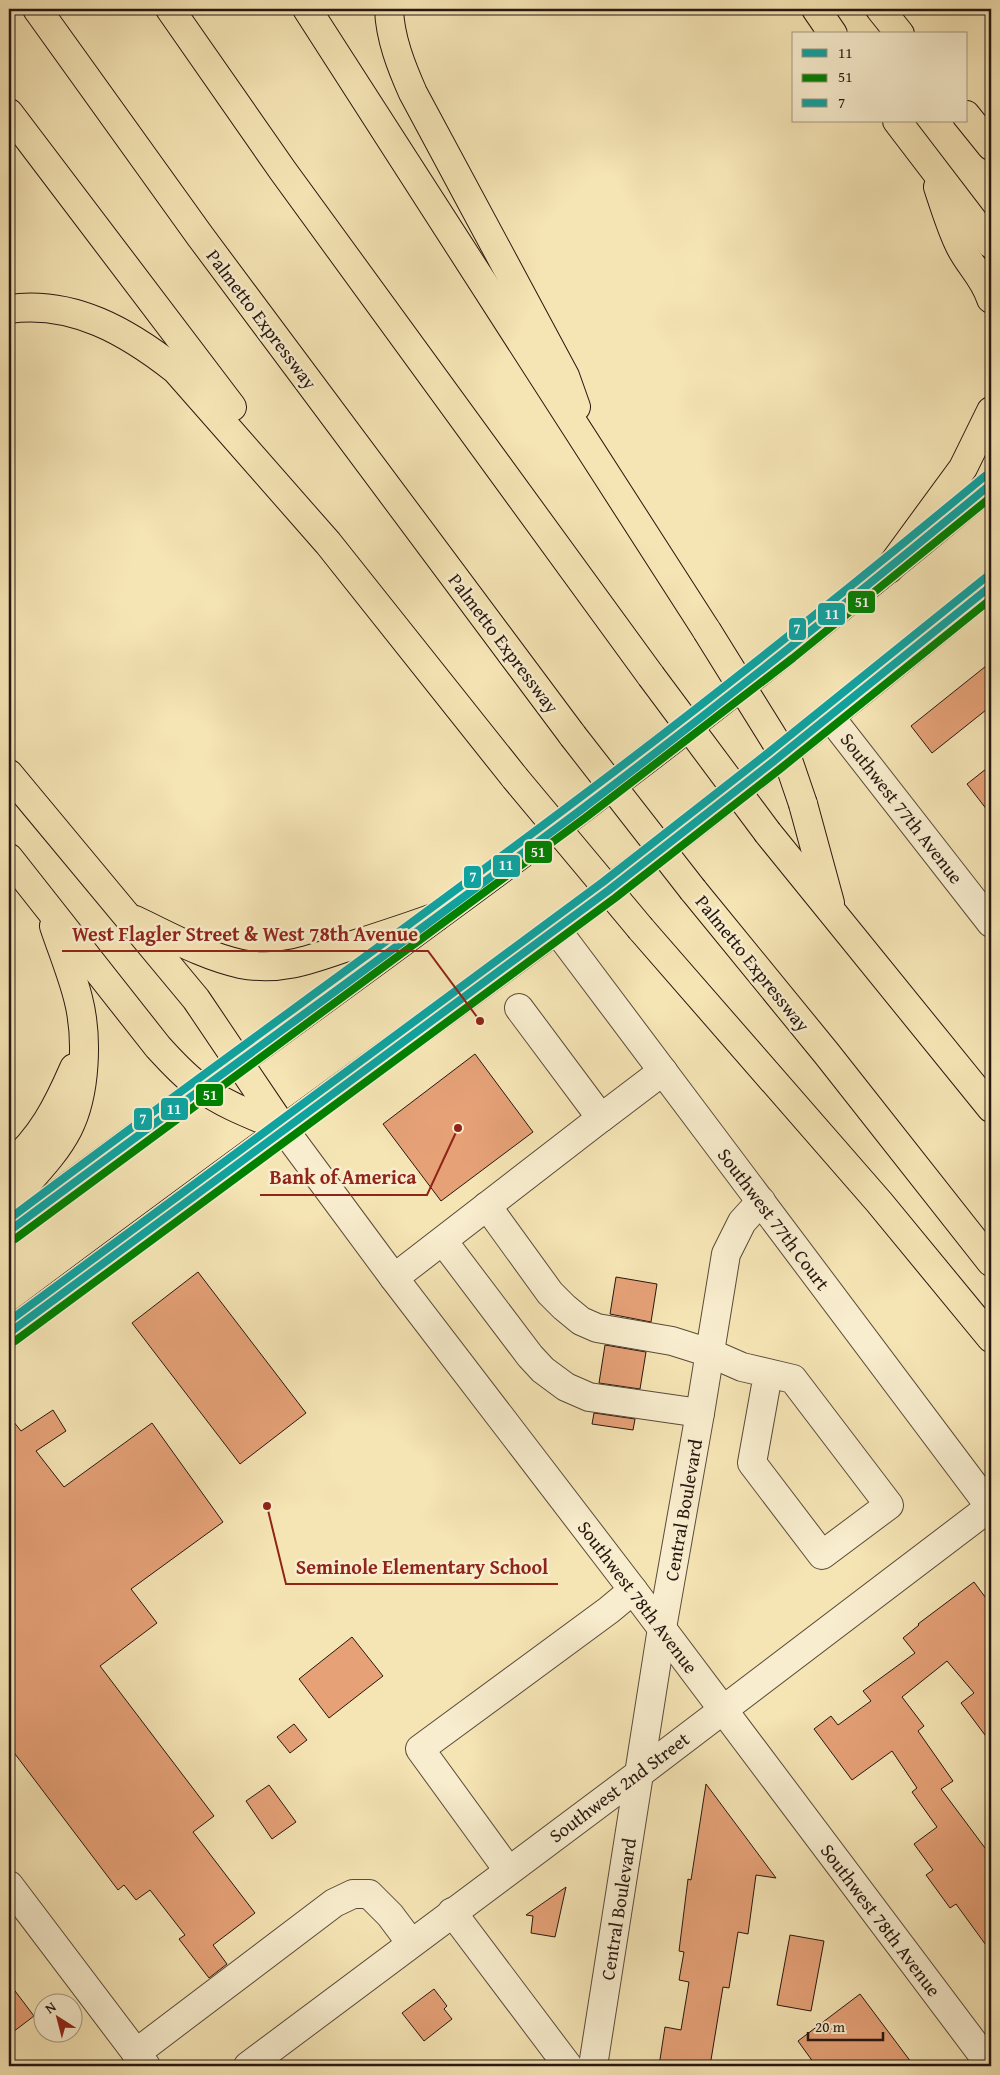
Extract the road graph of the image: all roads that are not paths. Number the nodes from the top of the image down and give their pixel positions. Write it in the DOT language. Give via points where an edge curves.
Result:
graph roads {
  1 [pos="37,9"];
  2 [pos="170,9"];
  3 [pos="307,9"];
  4 [pos="389,9"];
  5 [pos="816,9"];
  6 [pos="880,9"];
  7 [pos="832,32"];
  8 [pos="898,32"];
  9 [pos="9,113"];
  10 [pos="968,117"];
  11 [pos="898,122"];
  12 [pos="991,146"];
  13 [pos="930,164"];
  14 [pos="991,244"];
  15 [pos="991,299"];
  16 [pos="9,310"];
  17 [pos="991,411"];
  18 [pos="595,458"];
  19 [pos="991,484"];
  20 [pos="328,543"];
  21 [pos="889,569"];
  22 [pos="991,586"];
  23 [pos="831,718"];
  24 [pos="9,774"];
  25 [pos="9,858"];
  26 [pos="48,908"];
  27 [pos="833,914"];
  28 [pos="129,917"];
  29 [pos="436,917"];
  30 [pos="991,922"];
  31 [pos="556,929"];
  32 [pos="519,1008"];
  33 [pos="83,1046"];
  34 [pos="238,1060"];
  35 [pos="663,1071"];
  36 [pos="200,1088"];
  37 [pos="991,1108"];
  38 [pos="601,1118"];
  39 [pos="283,1128"];
  40 [pos="9,1165"];
  41 [pos="761,1201"];
  42 [pos="9,1204"];
  43 [pos="487,1206"];
  44 [pos="9,1231"];
  45 [pos="443,1241"];
  46 [pos="991,1262"];
  47 [pos="394,1278"];
  48 [pos="9,1333"];
  49 [pos="991,1338"];
  50 [pos="710,1353"];
  51 [pos="768,1374"];
  52 [pos="700,1413"];
  53 [pos="991,1508"];
  54 [pos="633,1590"];
  55 [pos="662,1628"];
  56 [pos="722,1710"];
  57 [pos="640,1773"];
  58 [pos="508,1870"];
  59 [pos="9,1885"];
  60 [pos="452,1912"];
  61 [pos="411,1943"];
  62 [pos="141,2060"];
  63 [pos="248,2066"];
  64 [pos="568,2066"];
  65 [pos="593,2066"];
  66 [pos="991,2066"];
  1 -- 46 [label="main road, Palmetto Expressway, bridge" via="200,236 573,736"];
  2 -- 27 [label="main road, bridge" via="283,171 651,676"];
  3 -- 18 [label="main road"];
  4 -- 18 [label="main road" via="394,44 413,93 565,376"];
  5 -- 7 [label="main road"];
  6 -- 8 [label="main road"];
  9 -- 20 [label="main road" via="178,334"];
  10 -- 12 [label="main road"];
  11 -- 13 [label="main road"];
  13 -- 14 [label="main road"];
  13 -- 15 [label="main road" via="958,244"];
  16 -- 20 [label="main road" via="54,309 91,317 146,347 176,370 202,397"];
  17 -- 21 [label="main road" via="963,468"];
  18 -- 27 [label="main road, bridge" via="790,763"];
  19 -- 21 [label="main road"];
  20 -- 49 [label="main road, bridge" via="515,778 641,929 861,1180"];
  21 -- 29 [label="main road" via="765,669"];
  22 -- 23 [label="main road"];
  23 -- 30 [label="street, Southwest 77th Avenue"];
  23 -- 31 [label="main road"];
  24 -- 28 [label="main road"];
  25 -- 26 [label="main road"];
  26 -- 33 [label="main road" via="79,1000"];
  26 -- 36 [label="main road" via="158,1047"];
  27 -- 37 [label="main road"];
  28 -- 29 [label="main road" via="214,956 267,967 321,958"];
  28 -- 34 [label="main road" via="196,999"];
  29 -- 34 [label="main road"];
  31 -- 35 [label="street, Southwest 77th Court"];
  31 -- 39 [label="main road"];
  32 -- 38 [label="street"];
  33 -- 40 [label="main road" via="45,1126"];
  33 -- 42 [label="main road" via="83,1083 68,1129 46,1163"];
  34 -- 36 [label="main road"];
  34 -- 39 [label="main road"];
  35 -- 38 [label="street"];
  35 -- 41 [label="street, Southwest 77th Court"];
  36 -- 39 [label="main road"];
  36 -- 44 [label="main road"];
  38 -- 43 [label="street"];
  39 -- 47 [label="street, Southwest 78th Avenue"];
  39 -- 48 [label="main road"];
  41 -- 50 [label="street, Central Boulevard" via="742,1222 726,1254"];
  41 -- 53 [label="street, Southwest 77th Court"];
  43 -- 45 [label="street"];
  43 -- 50 [label="street" via="550,1293 581,1321 598,1328 672,1341"];
  45 -- 47 [label="street"];
  45 -- 52 [label="street" via="530,1356 566,1387 590,1397"];
  47 -- 54 [label="street, Southwest 78th Avenue"];
  50 -- 51 [label="street" via="742,1368"];
  50 -- 52 [label="street, Central Boulevard"];
  51 -- 51 [label="street" via="794,1379 889,1505 822,1555 752,1463"];
  52 -- 55 [label="street, Central Boulevard"];
  53 -- 56 [label="street, Southwest 2nd Street"];
  54 -- 55 [label="street, Southwest 78th Avenue"];
  54 -- 58 [label="street" via="420,1749"];
  55 -- 56 [label="street, Southwest 78th Avenue"];
  55 -- 57 [label="street, Central Boulevard"];
  56 -- 57 [label="street, Southwest 2nd Street"];
  56 -- 66 [label="street, Southwest 78th Avenue"];
  57 -- 58 [label="street, Southwest 2nd Street"];
  57 -- 65 [label="street, Central Boulevard"];
  58 -- 60 [label="street, Southwest 2nd Street"];
  59 -- 62 [label="street"];
  60 -- 61 [label="street, Southwest 2nd Street"];
  60 -- 64 [label="street"];
  61 -- 62 [label="street" via="369,1894 353,1894 334,1903"];
  61 -- 63 [label="street, Southwest 2nd Street"];
}
